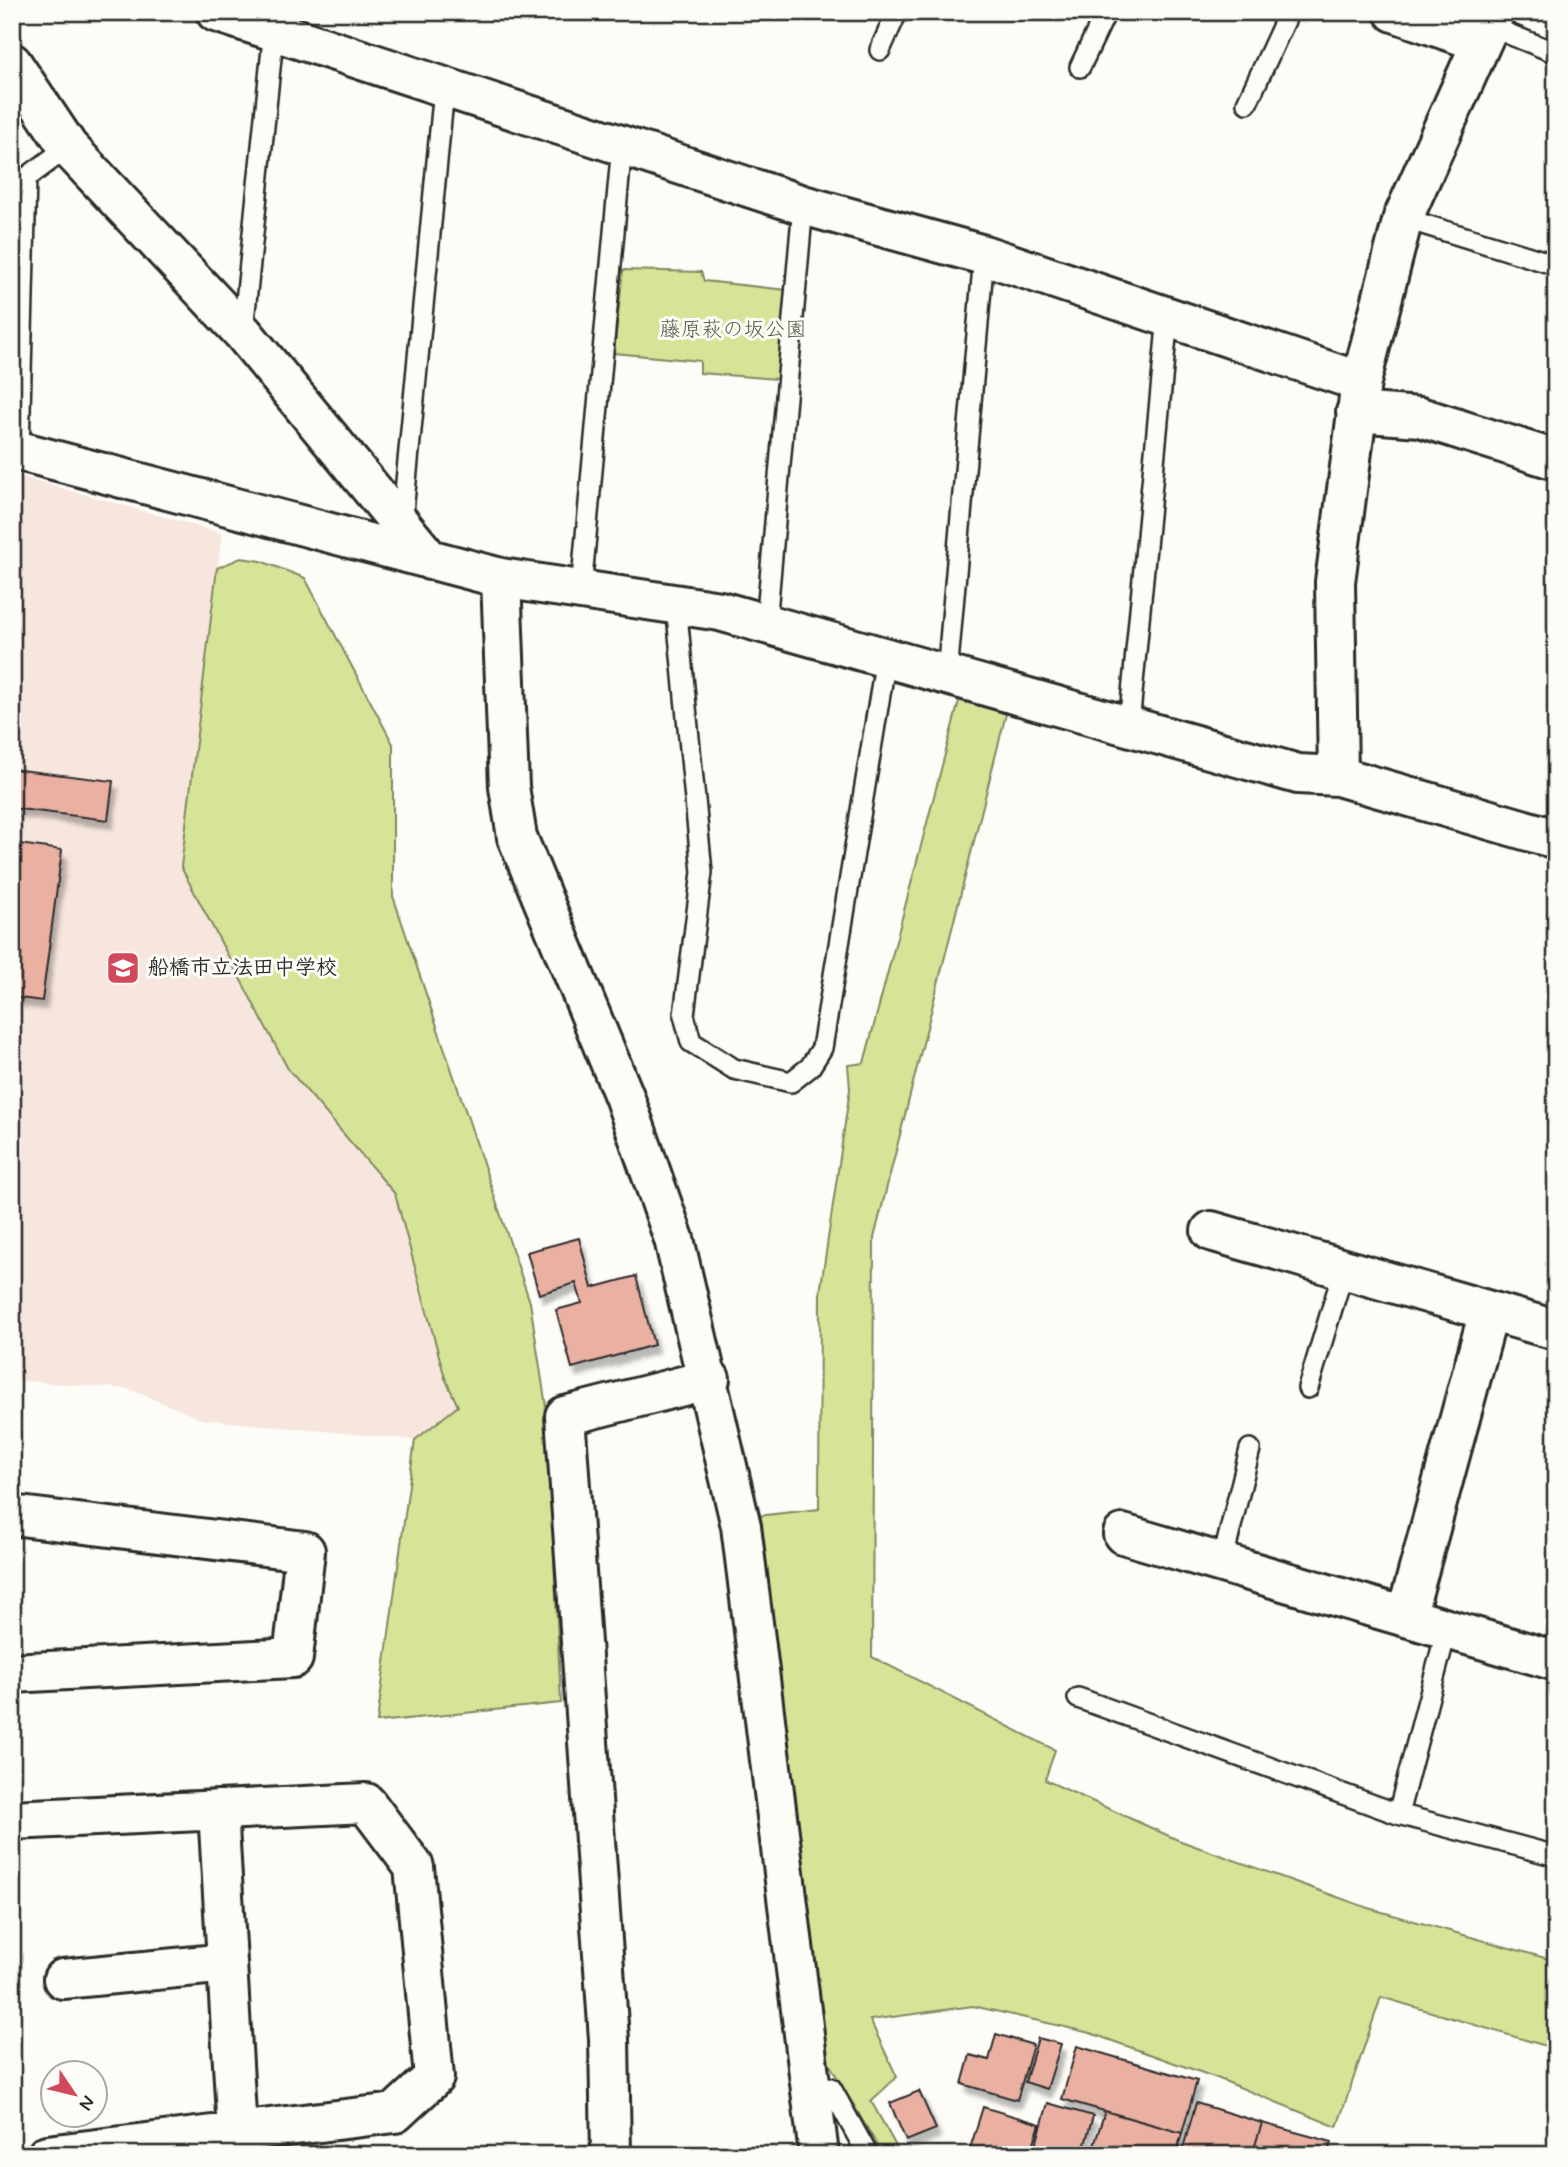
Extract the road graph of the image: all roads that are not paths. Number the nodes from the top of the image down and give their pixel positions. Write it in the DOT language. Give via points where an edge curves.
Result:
graph roads {
  1 [pos="216,12"];
  2 [pos="897,12"];
  3 [pos="1106,12"];
  4 [pos="1289,12"];
  5 [pos="1394,12"];
  6 [pos="1489,27"];
  7 [pos="274,29"];
  8 [pos="880,50"];
  9 [pos="1556,53"];
  10 [pos="12,63"];
  11 [pos="1080,67"];
  12 [pos="444,89"];
  13 [pos="1247,103"];
  14 [pos="622,145"];
  15 [pos="68,147"];
  16 [pos="19,177"];
  17 [pos="803,205"];
  18 [pos="1403,218"];
  19 [pos="984,256"];
  20 [pos="1556,265"];
  21 [pos="1168,316"];
  22 [pos="243,332"];
  23 [pos="1359,397"];
  24 [pos="15,450"];
  25 [pos="1556,460"];
  26 [pos="402,524"];
  27 [pos="430,560"];
  28 [pos="501,578"];
  29 [pos="581,590"];
  30 [pos="676,604"];
  31 [pos="766,624"];
  32 [pos="886,658"];
  33 [pos="947,676"];
  34 [pos="1129,725"];
  35 [pos="1338,776"];
  36 [pos="1556,839"];
  37 [pos="1211,1231"];
  38 [pos="1344,1269"];
  39 [pos="1489,1311"];
  40 [pos="1556,1330"];
  41 [pos="710,1379"];
  42 [pos="1308,1388"];
  43 [pos="1250,1449"];
  44 [pos="12,1515"];
  45 [pos="1123,1534"];
  46 [pos="1222,1563"];
  47 [pos="1406,1617"];
  48 [pos="1447,1629"];
  49 [pos="1556,1661"];
  50 [pos="12,1673"];
  51 [pos="1078,1698"];
  52 [pos="218,1810"];
  53 [pos="1398,1814"];
  54 [pos="12,1820"];
  55 [pos="1556,1856"];
  56 [pos="227,1963"];
  57 [pos="63,1979"];
  58 [pos="808,2081"];
  59 [pos="237,2132"];
  60 [pos="47,2155"];
  61 [pos="611,2155"];
  62 [pos="818,2155"];
  63 [pos="868,2155"];
  1 -- 7 [label="street"];
  2 -- 8 [label="lane"];
  3 -- 11 [label="lane"];
  4 -- 13 [label="lane"];
  5 -- 6 [label="street"];
  6 -- 9 [label="lane"];
  6 -- 18 [label="street"];
  7 -- 12 [label="street"];
  7 -- 22 [label="lane"];
  10 -- 15 [label="street"];
  12 -- 14 [label="street"];
  12 -- 26 [label="lane"];
  14 -- 17 [label="street"];
  14 -- 29 [label="lane"];
  15 -- 16 [label="lane"];
  15 -- 22 [label="street"];
  16 -- 24 [label="lane"];
  17 -- 19 [label="street"];
  17 -- 31 [label="lane"];
  18 -- 20 [label="lane"];
  18 -- 23 [label="street"];
  19 -- 21 [label="street"];
  19 -- 33 [label="lane"];
  21 -- 23 [label="street"];
  21 -- 34 [label="lane"];
  22 -- 26 [label="street"];
  23 -- 25 [label="street"];
  23 -- 35 [label="street" via="1335,582"];
  24 -- 27 [label="street"];
  26 -- 27 [label="street"];
  27 -- 28 [label="street"];
  28 -- 29 [label="street"];
  28 -- 41 [label="street" via="509,787 517,837 624,1096 674,1239"];
  29 -- 30 [label="street"];
  30 -- 31 [label="street"];
  30 -- 32 [label="lane" via="702,872 684,1015 691,1042 734,1069 791,1082 810,1068 822,1048"];
  31 -- 32 [label="street"];
  32 -- 33 [label="street"];
  33 -- 34 [label="street"];
  34 -- 35 [label="street" via="1298,774"];
  35 -- 36 [label="street"];
  37 -- 38 [label="street"];
  38 -- 39 [label="street"];
  38 -- 42 [label="lane"];
  39 -- 40 [label="street"];
  39 -- 47 [label="street"];
  41 -- 58 [label="street" via="741,1526"];
  41 -- 61 [label="street" via="565,1416 609,2039"];
  43 -- 46 [label="lane"];
  44 -- 50 [label="street" via="305,1550 293,1658"];
  45 -- 46 [label="street"];
  46 -- 47 [label="street"];
  47 -- 48 [label="street"];
  48 -- 49 [label="street"];
  48 -- 53 [label="lane"];
  51 -- 53 [label="lane"];
  52 -- 54 [label="street"];
  52 -- 56 [label="street"];
  52 -- 59 [label="street" via="366,1803 414,1867 434,2077 395,2113"];
  53 -- 55 [label="lane"];
  56 -- 57 [label="street"];
  56 -- 59 [label="street"];
  58 -- 62 [label="street"];
  58 -- 63 [label="lane" via="831,2088"];
  59 -- 60 [label="street"];
}
